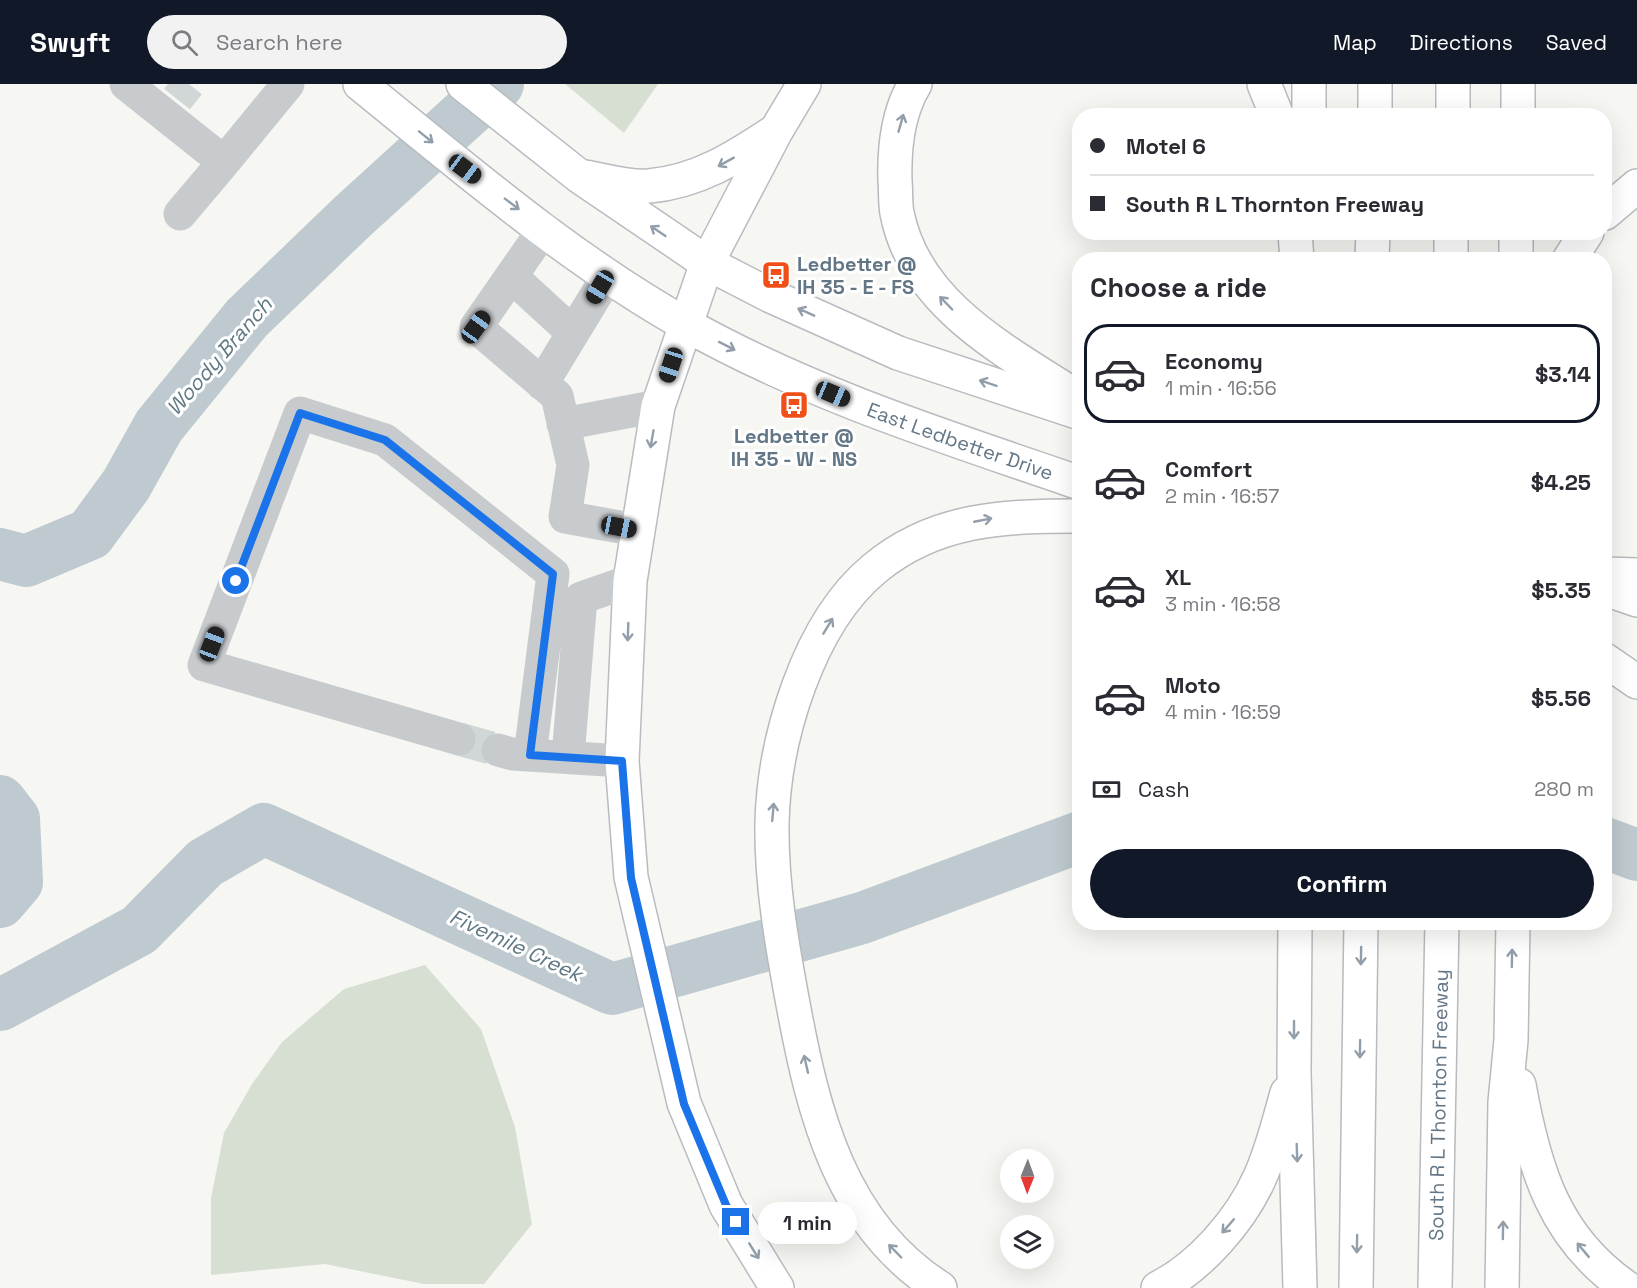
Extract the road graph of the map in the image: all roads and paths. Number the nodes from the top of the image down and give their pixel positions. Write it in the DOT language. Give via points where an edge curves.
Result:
graph roads {
  1 [pos="360,84"];
  2 [pos="463,84"];
  3 [pos="804,84"];
  4 [pos="915,84"];
  5 [pos="1264,84"];
  6 [pos="1309,84"];
  7 [pos="1375,84"];
  8 [pos="1454,84"];
  9 [pos="1518,84"];
  10 [pos="137,88"];
  11 [pos="273,89"];
  12 [pos="1274,108"];
  13 [pos="1309,108"];
  14 [pos="1375,108"];
  15 [pos="1453,108"];
  16 [pos="1518,108"];
  17 [pos="776,131"];
  18 [pos="224,162"];
  19 [pos="579,176"];
  20 [pos="1637,186"];
  21 [pos="1612,207"];
  22 [pos="180,214"];
  23 [pos="544,229"];
  24 [pos="707,263"];
  25 [pos="512,277"];
  26 [pos="607,277"];
  27 [pos="684,324"];
  28 [pos="573,333"];
  29 [pos="542,384"];
  30 [pos="1072,394"];
  31 [pos="658,406"];
  32 [pos="1072,410"];
  33 [pos="563,424"];
  34 [pos="1072,480"];
  35 [pos="1072,516"];
  36 [pos="636,530"];
  37 [pos="1612,574"];
  38 [pos="1637,575"];
  39 [pos="630,581"];
  40 [pos="1612,591"];
  41 [pos="1637,600"];
  42 [pos="1612,661"];
  43 [pos="1612,664"];
  44 [pos="1637,670"];
  45 [pos="1637,682"];
  46 [pos="459,739"];
  47 [pos="498,750"];
  48 [pos="530,755"];
  49 [pos="568,757"];
  50 [pos="622,761"];
  51 [pos="1295,930"];
  52 [pos="1361,930"];
  53 [pos="1442,930"];
  54 [pos="1513,930"];
  55 [pos="1511,1040"];
  56 [pos="1294,1073"];
  57 [pos="777,1288"];
  58 [pos="940,1288"];
  59 [pos="1158,1288"];
  60 [pos="1300,1288"];
  61 [pos="1356,1288"];
  62 [pos="1435,1288"];
  63 [pos="1502,1288"];
  64 [pos="1628,1288"];
  1 -- 23 [label="main road, East Ledbetter Drive, one-way"];
  2 -- 19 [label="main road"];
  3 -- 17 [label="main road"];
  30 -- 4 [label="main road, one-way" via="959,316 933,289 912,255 897,213 895,167 898,127"];
  5 -- 12 [label="main road"];
  6 -- 13 [label="main road"];
  7 -- 14 [label="main road"];
  8 -- 15 [label="main road"];
  9 -- 16 [label="main road"];
  10 -- 18 [label="lane" via="171,107"];
  11 -- 18 [label="lane"];
  17 -- 19 [label="main road, one-way" via="724,165 685,179 647,186"];
  17 -- 24 [label="main road"];
  18 -- 22 [label="lane"];
  24 -- 19 [label="main road, one-way"];
  20 -- 21 [label="main road"];
  23 -- 25 [label="lane"];
  23 -- 26 [label="main road, East Ledbetter Drive"];
  24 -- 27 [label="main road"];
  32 -- 24 [label="main road, one-way" via="898,353 771,297"];
  25 -- 28 [label="lane"];
  25 -- 29 [label="lane" via="476,327"];
  26 -- 27 [label="main road, East Ledbetter Drive"];
  26 -- 28 [label="lane"];
  27 -- 31 [label="main road"];
  27 -- 34 [label="main road, East Ledbetter Drive, one-way" via="748,357 875,412"];
  28 -- 29 [label="lane"];
  29 -- 33 [label="lane" via="556,396"];
  31 -- 33 [label="lane"];
  31 -- 36 [label="main road, one-way"];
  33 -- 36 [label="lane" via="573,465 565,516"];
  58 -- 35 [label="main road, one-way" via="912,1268 864,1214 843,1179 819,1121 783,950 772,822 777,775 786,729 810,661 842,603 873,570 912,544 951,526 996,518"];
  36 -- 39 [label="main road"];
  37 -- 38 [label="main road"];
  39 -- 49 [label="lane" via="581,598"];
  39 -- 50 [label="main road, one-way"];
  40 -- 41 [label="main road"];
  42 -- 44 [label="main road"];
  43 -- 45 [label="main road"];
  46 -- 48 [label="lane" via="204,665 300,413 385,440 553,574"];
  47 -- 48 [label="lane"];
  48 -- 49 [label="lane"];
  49 -- 50 [label="lane"];
  50 -- 57 [label="main road, one-way" via="631,878 684,1104 726,1205"];
  51 -- 56 [label="main road, one-way"];
  52 -- 61 [label="main road, one-way"];
  53 -- 62 [label="main road, South R L Thornton Freeway"];
  55 -- 54 [label="main road, one-way"];
  63 -- 55 [label="main road, one-way" via="1505,1102"];
  64 -- 55 [label="main road, one-way" via="1583,1252 1552,1199 1538,1168"];
  56 -- 59 [label="main road, one-way" via="1260,1178 1234,1220 1204,1253"];
  56 -- 60 [label="main road, one-way"];
}
